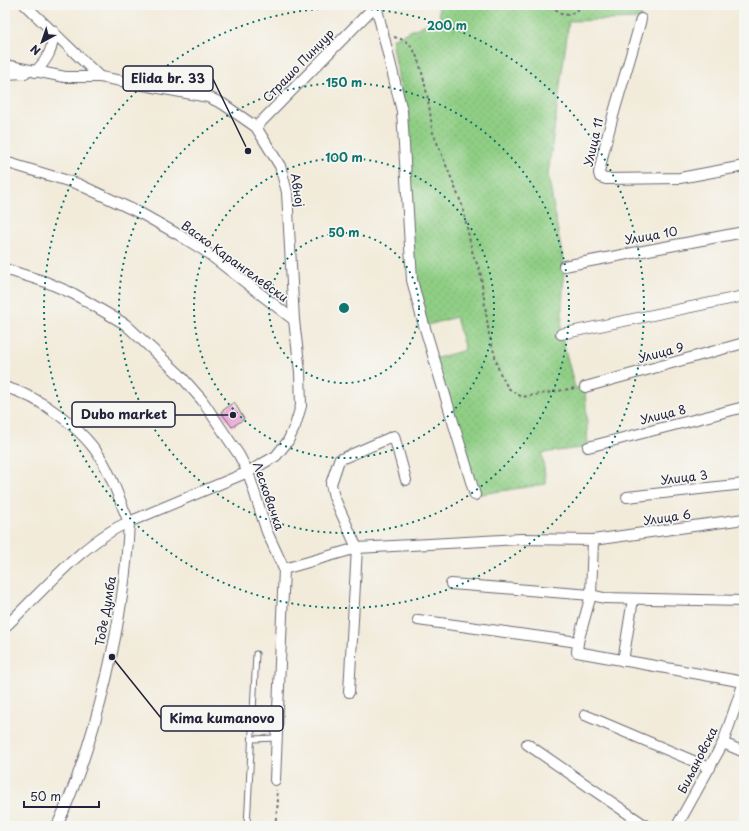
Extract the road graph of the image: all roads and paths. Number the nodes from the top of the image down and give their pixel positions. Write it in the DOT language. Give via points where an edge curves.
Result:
graph roads {
  1 [pos="25,5"];
  2 [pos="376,5"];
  3 [pos="551,5"];
  4 [pos="586,5"];
  5 [pos="641,19"];
  6 [pos="53,32"];
  7 [pos="384,36"];
  8 [pos="5,65"];
  9 [pos="35,72"];
  10 [pos="5,74"];
  11 [pos="100,76"];
  12 [pos="256,127"];
  13 [pos="5,162"];
  14 [pos="744,166"];
  15 [pos="744,232"];
  16 [pos="564,266"];
  17 [pos="5,269"];
  18 [pos="744,296"];
  19 [pos="294,320"];
  20 [pos="561,334"];
  21 [pos="744,343"];
  22 [pos="5,387"];
  23 [pos="585,387"];
  24 [pos="744,407"];
  25 [pos="588,447"];
  26 [pos="248,472"];
  27 [pos="406,480"];
  28 [pos="744,484"];
  29 [pos="475,495"];
  30 [pos="627,497"];
  31 [pos="744,519"];
  32 [pos="128,522"];
  33 [pos="593,540"];
  34 [pos="357,548"];
  35 [pos="284,569"];
  36 [pos="451,584"];
  37 [pos="591,595"];
  38 [pos="634,599"];
  39 [pos="744,601"];
  40 [pos="418,620"];
  41 [pos="5,627"];
  42 [pos="578,642"];
  43 [pos="256,654"];
  44 [pos="623,662"];
  45 [pos="744,682"];
  46 [pos="349,692"];
  47 [pos="585,715"];
  48 [pos="276,738"];
  49 [pos="252,739"];
  50 [pos="723,743"];
  51 [pos="527,744"];
  52 [pos="744,752"];
  53 [pos="710,768"];
  54 [pos="275,780"];
  55 [pos="57,826"];
  56 [pos="247,826"];
  57 [pos="275,826"];
  58 [pos="646,826"];
  59 [pos="677,826"];
  1 -- 6 [label="street"];
  2 -- 7 [label="street"];
  2 -- 12 [label="street, Страшо Пинџур"];
  3 -- 4 [label="path" via="561,14 569,15"];
  5 -- 14 [label="street, Улица 11" via="605,143 600,177 680,178"];
  6 -- 9 [label="street" via="49,55"];
  6 -- 11 [label="street"];
  7 -- 23 [label="path" via="403,39 411,46 417,58 432,117 432,130 462,205 473,255 480,270 489,334 499,371 508,388 522,397"];
  7 -- 29 [label="street" via="402,111 412,280 420,315"];
  8 -- 9 [label="street, Авној"];
  9 -- 10 [label="street, Авној"];
  9 -- 11 [label="street, Авној" via="65,77"];
  11 -- 12 [label="street, Авној" via="208,97 224,104"];
  12 -- 19 [label="street, Авној" via="280,166 287,192"];
  13 -- 19 [label="street, Васко Карангелевски" via="78,184 154,221 205,252"];
  15 -- 16 [label="street, Улица 10"];
  17 -- 26 [label="street, Лесковачка" via="74,294 130,328 166,361 202,400"];
  18 -- 20 [label="street"];
  19 -- 26 [label="street, Авној" via="300,372 300,406 295,426 288,441 276,456"];
  21 -- 23 [label="street, Улица 9"];
  22 -- 32 [label="street" via="40,403 79,431 103,461"];
  24 -- 25 [label="street, Улица 8"];
  26 -- 32 [label="street"];
  26 -- 35 [label="street, Лесковачка" via="267,532"];
  27 -- 34 [label="street" via="394,436 339,460 331,484 334,497"];
  28 -- 30 [label="street, Улица 3"];
  31 -- 33 [label="street, Улица 6"];
  32 -- 41 [label="street" via="100,539 66,568"];
  32 -- 55 [label="street, Тоде Думба" via="124,580 99,707 75,782"];
  33 -- 34 [label="street, Улица 6" via="521,539"];
  33 -- 37 [label="street"];
  34 -- 35 [label="street, Улица 6"];
  34 -- 46 [label="street"];
  35 -- 48 [label="street, Лесковачка"];
  36 -- 37 [label="street"];
  37 -- 38 [label="street"];
  37 -- 42 [label="street"];
  38 -- 39 [label="street"];
  38 -- 44 [label="street"];
  40 -- 42 [label="street"];
  42 -- 44 [label="street" via="577,652"];
  43 -- 49 [label="lane"];
  44 -- 45 [label="street"];
  45 -- 50 [label="street, Биљановска"];
  47 -- 53 [label="street"];
  48 -- 49 [label="lane"];
  48 -- 54 [label="street, Лесковачка"];
  49 -- 56 [label="lane"];
  50 -- 52 [label="street"];
  50 -- 53 [label="street, Биљановска"];
  51 -- 58 [label="street"];
  53 -- 59 [label="street, Биљановска"];
  54 -- 57 [label="path" via="278,802"];
}
